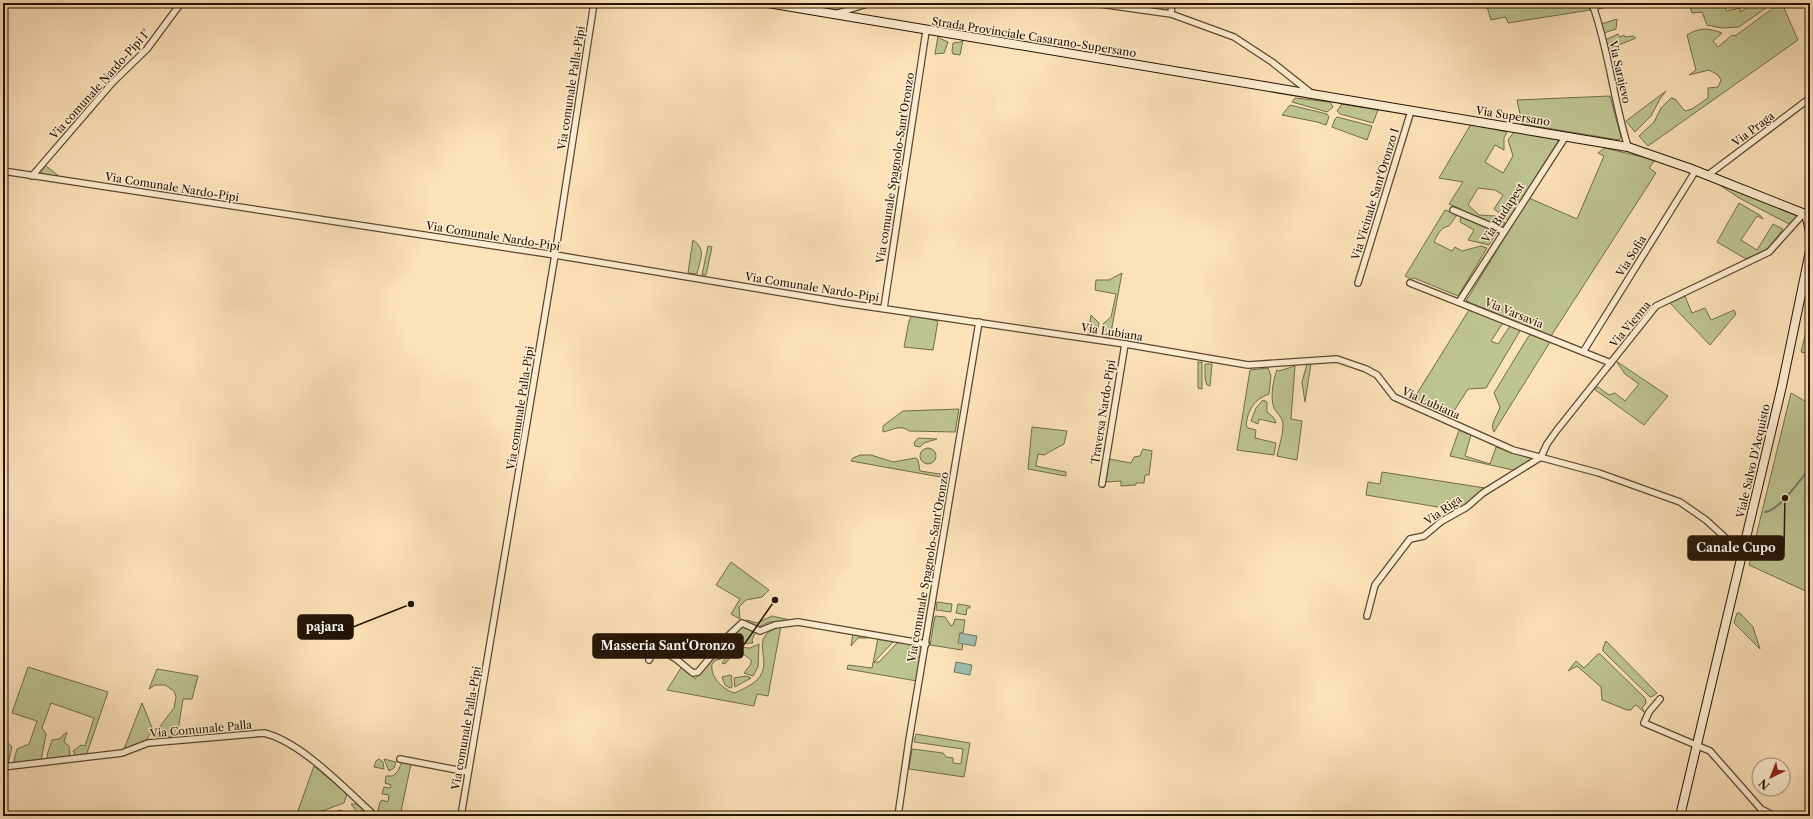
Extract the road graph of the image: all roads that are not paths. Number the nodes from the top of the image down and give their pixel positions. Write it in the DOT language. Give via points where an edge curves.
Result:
graph roads {
  1 [pos="181,3"];
  2 [pos="594,3"];
  3 [pos="768,3"];
  4 [pos="870,3"];
  5 [pos="1093,3"];
  6 [pos="1172,3"];
  7 [pos="1607,3"];
  8 [pos="1592,5"];
  9 [pos="835,14"];
  10 [pos="1171,14"];
  11 [pos="926,31"];
  12 [pos="1203,75"];
  13 [pos="1311,93"];
  14 [pos="1810,98"];
  15 [pos="1411,111"];
  16 [pos="1566,136"];
  17 [pos="1628,147"];
  18 [pos="1696,170"];
  19 [pos="3,171"];
  20 [pos="1708,175"];
  21 [pos="32,176"];
  22 [pos="1453,210"];
  23 [pos="1807,214"];
  24 [pos="1503,231"];
  25 [pos="1810,232"];
  26 [pos="1810,251"];
  27 [pos="555,255"];
  28 [pos="1358,283"];
  29 [pos="1410,283"];
  30 [pos="1459,302"];
  31 [pos="884,308"];
  32 [pos="979,322"];
  33 [pos="1124,344"];
  34 [pos="1582,352"];
  35 [pos="1611,363"];
  36 [pos="1541,457"];
  37 [pos="1102,484"];
  38 [pos="1742,553"];
  39 [pos="1367,616"];
  40 [pos="926,644"];
  41 [pos="649,660"];
  42 [pos="1660,700"];
  43 [pos="1697,745"];
  44 [pos="400,759"];
  45 [pos="3,767"];
  46 [pos="468,772"];
  47 [pos="1810,807"];
  48 [pos="375,816"];
  49 [pos="461,816"];
  50 [pos="898,816"];
  51 [pos="1680,816"];
  52 [pos="1775,816"];
  53 [pos="1809,816"];
  1 -- 21 [label="street, Via comunale Nardo-Pipi I°" via="147,49 113,82"];
  2 -- 27 [label="street, Via comunale Palla-Pipi"];
  3 -- 9 [label="street, Strada Provinciale Casarano-Supersano"];
  4 -- 9 [label="street"];
  5 -- 10 [label="street"];
  6 -- 10 [label="street"];
  7 -- 8 [label="street"];
  8 -- 17 [label="street, Via Sarajevo" via="1607,52"];
  9 -- 11 [label="street, Strada Provinciale Casarano-Supersano"];
  10 -- 13 [label="street" via="1234,37 1272,62"];
  11 -- 12 [label="street, Strada Provinciale Casarano-Supersano"];
  11 -- 31 [label="street, Via comunale Spagnolo-Sant'Oronzo"];
  12 -- 13 [label="street, Via Supersano"];
  13 -- 15 [label="street, Via Supersano"];
  14 -- 20 [label="street, Via Praga"];
  15 -- 16 [label="street, Via Supersano"];
  15 -- 28 [label="street, Via Vicinale Sant'Oronzo I"];
  16 -- 17 [label="street, Via Supersano"];
  16 -- 24 [label="street, Via Budapest"];
  17 -- 18 [label="street, Via Supersano"];
  18 -- 20 [label="street, Via Supersano"];
  18 -- 34 [label="street, Via Sofia"];
  19 -- 21 [label="street, Via Comunale Nardo-Pipi"];
  20 -- 23 [label="street, Via Supersano"];
  21 -- 27 [label="street, Via Comunale Nardo-Pipi"];
  22 -- 24 [label="street"];
  23 -- 25 [label="street"];
  23 -- 35 [label="street, Via Vienna" via="1769,252 1656,306"];
  24 -- 30 [label="street, Via Budapest"];
  26 -- 38 [label="street, Viale Salvo D'Acquisto" via="1782,386"];
  27 -- 31 [label="street, Via Comunale Nardo-Pipi"];
  27 -- 46 [label="street, Via comunale Palla-Pipi"];
  29 -- 30 [label="street, Via Varsavia"];
  30 -- 34 [label="street, Via Varsavia"];
  31 -- 32 [label="street, Via Comunale Nardo-Pipi"];
  32 -- 33 [label="street, Via Lubiana"];
  32 -- 40 [label="street, Via comunale Spagnolo-Sant'Oronzo"];
  33 -- 36 [label="street, Via Lubiana" via="1248,365 1337,359 1376,375 1394,397 1514,450"];
  33 -- 37 [label="street, Traversa Nardo-Pipi"];
  34 -- 35 [label="street, Via Varsavia"];
  35 -- 36 [label="street, Via Vienna" via="1557,430"];
  36 -- 38 [label="street, Via Lubiana" via="1633,484 1680,502 1706,520"];
  36 -- 39 [label="street, Via Riga" via="1483,493 1424,536 1410,539 1375,585"];
  38 -- 43 [label="street, Viale Salvo D'Acquisto"];
  40 -- 41 [label="street" via="798,622 775,625 760,631 742,623 698,672 693,673 658,648"];
  40 -- 50 [label="street, Via comunale Spagnolo-Sant'Oronzo"];
  42 -- 43 [label="street" via="1649,712 1644,723"];
  43 -- 51 [label="street, Viale Salvo D'Acquisto"];
  43 -- 52 [label="street" via="1710,751 1761,809"];
  44 -- 46 [label="street"];
  45 -- 48 [label="street, Via Comunale Palla" via="122,754 148,743 264,733 287,742 314,762"];
  46 -- 49 [label="street, Via comunale Palla-Pipi"];
  47 -- 53 [label="street"];
}
